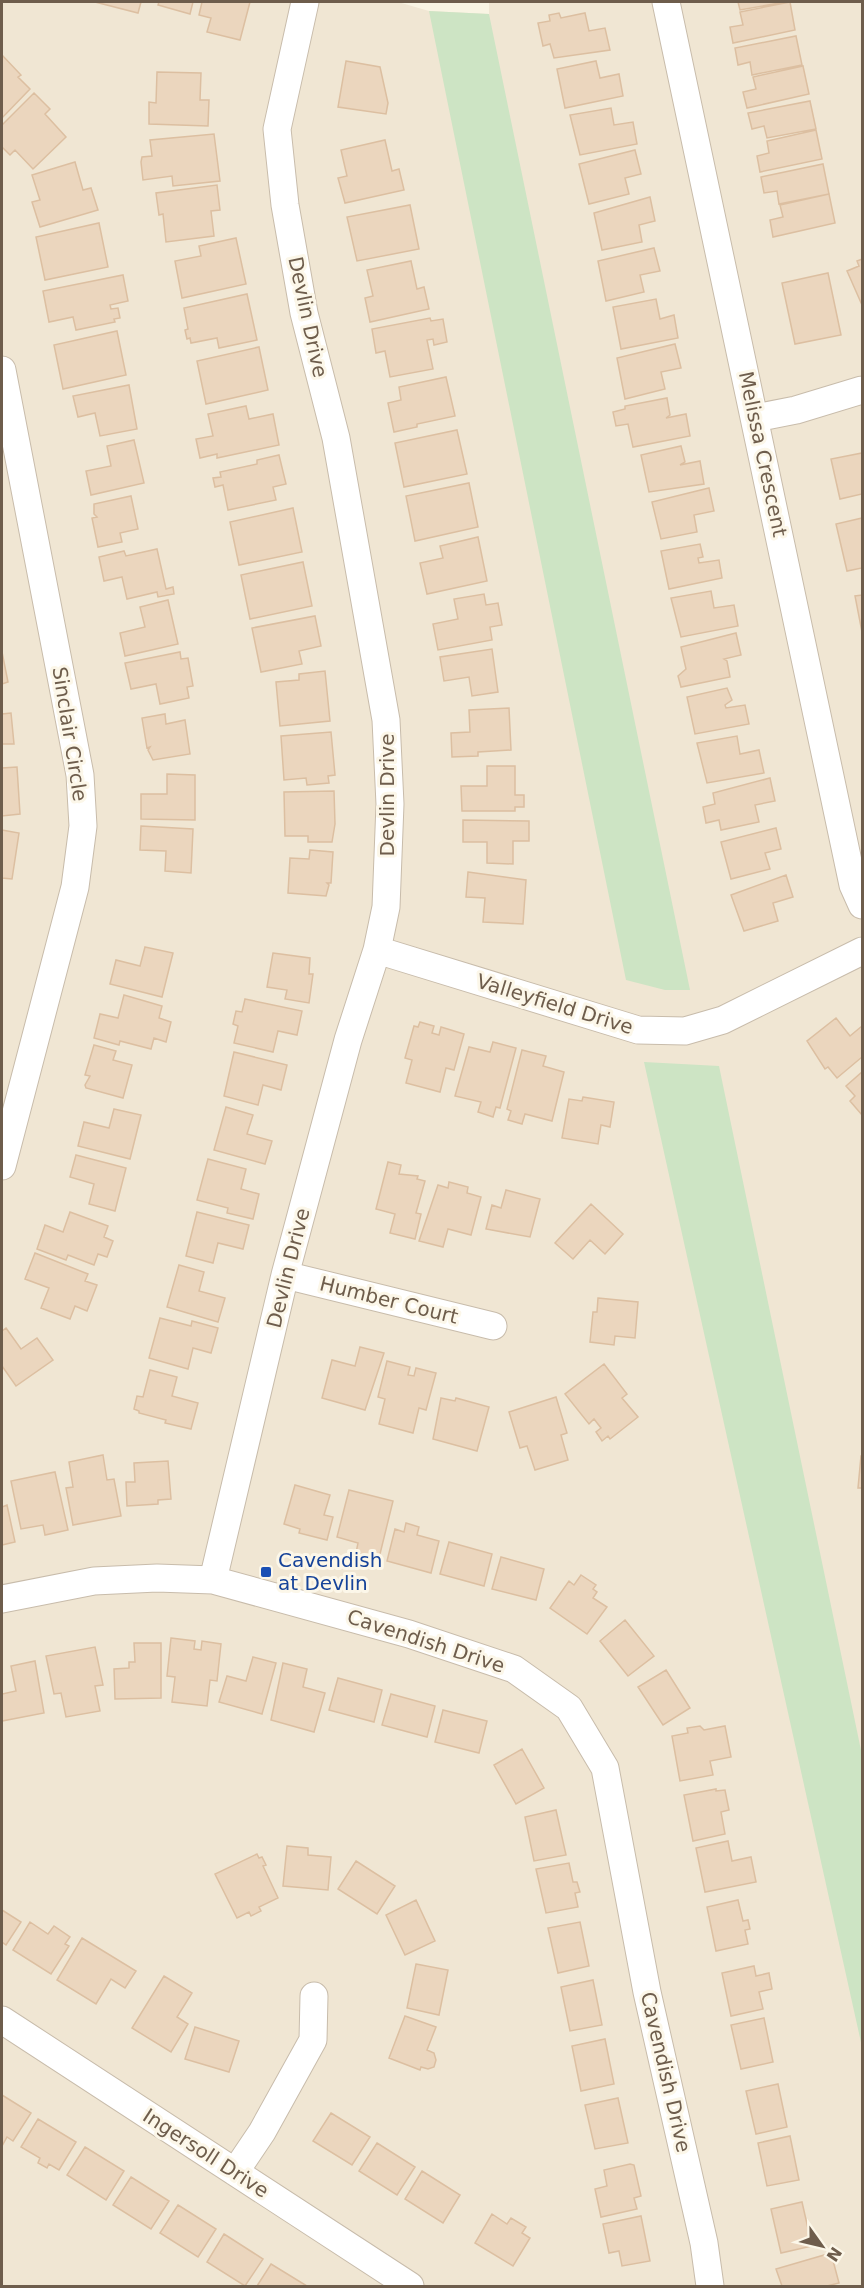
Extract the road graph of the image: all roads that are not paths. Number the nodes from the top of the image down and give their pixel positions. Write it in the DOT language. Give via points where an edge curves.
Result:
graph roads {
  1 [pos="305,2"];
  2 [pos="666,2"];
  3 [pos="2,370"];
  4 [pos="862,390"];
  5 [pos="755,418"];
  6 [pos="8,431"];
  7 [pos="862,905"];
  8 [pos="377,950"];
  9 [pos="862,951"];
  10 [pos="2,1166"];
  11 [pos="285,1275"];
  12 [pos="493,1326"];
  13 [pos="213,1580"];
  14 [pos="2,1599"];
  15 [pos="314,1996"];
  16 [pos="2,2020"];
  17 [pos="235,2172"];
  18 [pos="410,2286"];
  19 [pos="710,2286"];
  1 -- 8 [label="street, Devlin Drive" via="277,129 285,206 304,313 336,438 386,720 390,804 386,907"];
  2 -- 5 [label="street, Melissa Crescent"];
  3 -- 6 [label="street, Sinclair Circle"];
  4 -- 5 [label="street"];
  5 -- 7 [label="street, Melissa Crescent" via="853,885"];
  6 -- 10 [label="street, Sinclair Circle" via="80,775 83,826 75,887"];
  8 -- 9 [label="street, Valleyfield Drive" via="638,1029 685,1031 723,1020"];
  8 -- 11 [label="street, Devlin Drive" via="348,1040"];
  11 -- 12 [label="street, Humber Court"];
  11 -- 13 [label="street, Devlin Drive"];
  13 -- 14 [label="street, Cavendish Drive" via="94,1581"];
  13 -- 19 [label="street, Cavendish Drive" via="409,1634 514,1669 569,1708 605,1768 647,1992 704,2243"];
  15 -- 17 [label="street" via="313,2040"];
  16 -- 17 [label="street, Ingersoll Drive"];
  17 -- 18 [label="street, Ingersoll Drive"];
}
